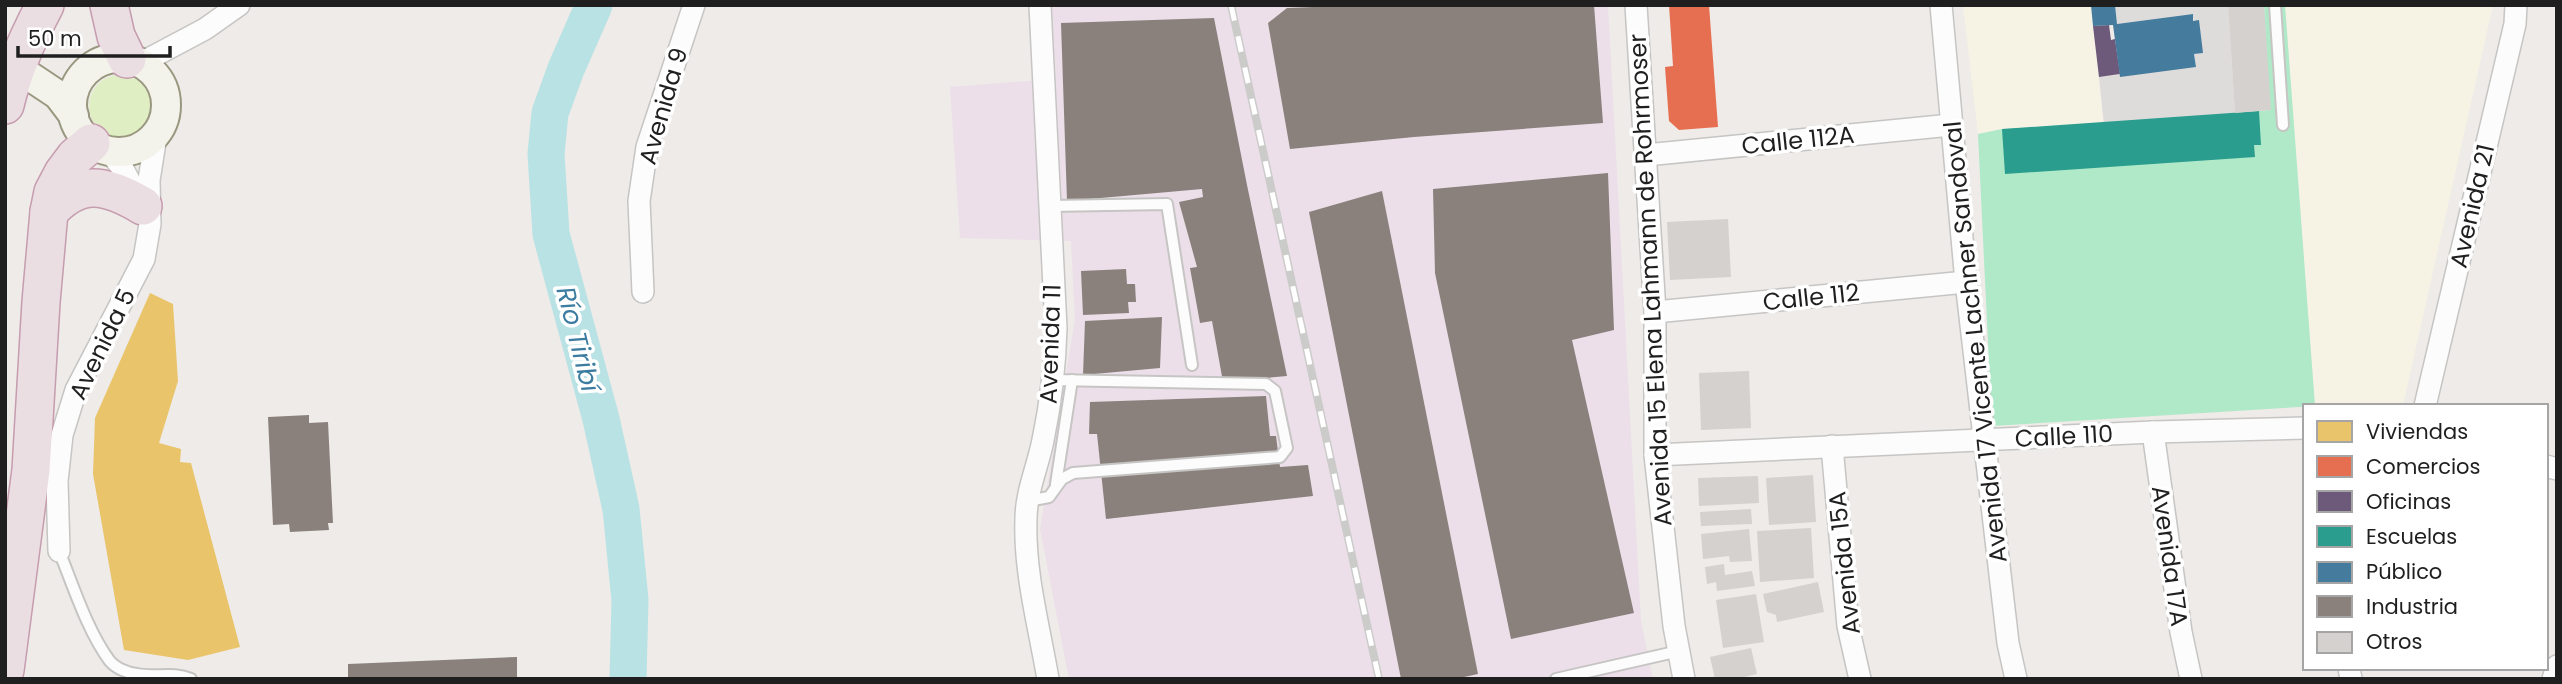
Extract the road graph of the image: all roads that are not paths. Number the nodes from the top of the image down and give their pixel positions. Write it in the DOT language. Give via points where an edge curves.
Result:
graph roads {
  1 [pos="45,5"];
  2 [pos="109,5"];
  3 [pos="239,5"];
  4 [pos="694,5"];
  5 [pos="1040,5"];
  6 [pos="1636,5"];
  7 [pos="1941,5"];
  8 [pos="2276,5"];
  9 [pos="2516,5"];
  10 [pos="134,61"];
  11 [pos="88,70"];
  12 [pos="5,105"];
  13 [pos="1951,125"];
  14 [pos="2283,125"];
  15 [pos="156,136"];
  16 [pos="92,137"];
  17 [pos="1646,155"];
  18 [pos="1050,206"];
  19 [pos="49,212"];
  20 [pos="146,215"];
  21 [pos="1966,282"];
  22 [pos="643,292"];
  23 [pos="1656,312"];
  24 [pos="1192,365"];
  25 [pos="1063,380"];
  26 [pos="2425,404"];
  27 [pos="2303,428"];
  28 [pos="2153,432"];
  29 [pos="1984,439"];
  30 [pos="1832,446"];
  31 [pos="1655,455"];
  32 [pos="1056,485"];
  33 [pos="1028,501"];
  34 [pos="59,551"];
  35 [pos="1679,651"];
  36 [pos="2557,666"];
  37 [pos="5,670"];
  38 [pos="191,679"];
  39 [pos="1048,679"];
  40 [pos="1556,679"];
  41 [pos="1685,679"];
  42 [pos="1860,679"];
  43 [pos="2016,679"];
  44 [pos="2191,679"];
  45 [pos="2553,679"];
  1 -- 12 [label="highway" via="30,33"];
  2 -- 10 [label="highway" via="116,36"];
  3 -- 10 [label="street" via="205,29"];
  4 -- 22 [label="street, Avenida 9" via="647,147 639,201"];
  5 -- 18 [label="street, Avenida 11"];
  6 -- 17 [label="street, Avenida 15 Elena Lahmann de Rohrmoser"];
  7 -- 13 [label="street, Avenida 17 Vicente Lachner Sandoval"];
  8 -- 14 [label="lane"];
  9 -- 26 [label="street, Avenida 21"];
  10 -- 11 [label="street" via="106,60"];
  10 -- 15 [label="street" via="159,80 164,90 166,114"];
  11 -- 16 [label="street" via="75,91"];
  11 -- 16 [label="street" via="34,78 58,94"];
  13 -- 17 [label="street, Calle 112A"];
  13 -- 21 [label="street, Avenida 17 Vicente Lachner Sandoval"];
  15 -- 16 [label="street" via="140,148 120,153"];
  15 -- 20 [label="street, Avenida 5"];
  16 -- 19 [label="highway" via="62,173"];
  16 -- 20 [label="street" via="123,169"];
  17 -- 23 [label="street, Avenida 15 Elena Lahmann de Rohrmoser"];
  18 -- 24 [label="lane" via="1167,204"];
  18 -- 25 [label="street, Avenida 11" via="1055,328"];
  19 -- 20 [label="highway" via="68,195 92,187 110,189"];
  19 -- 37 [label="highway" via="31,470"];
  20 -- 34 [label="street, Avenida 5" via="144,259 76,390 62,435 57,481"];
  21 -- 23 [label="street, Calle 112"];
  21 -- 29 [label="street, Avenida 17 Vicente Lachner Sandoval"];
  23 -- 31 [label="street, Avenida 15 Elena Lahmann de Rohrmoser"];
  25 -- 32 [label="lane"];
  25 -- 32 [label="lane" via="1266,384 1275,391 1287,449 1280,457 1073,473"];
  25 -- 33 [label="street, Avenida 11"];
  27 -- 28 [label="street, Calle 110"];
  28 -- 29 [label="street, Calle 110"];
  28 -- 44 [label="street, Avenida 17A"];
  29 -- 30 [label="street, Calle 110"];
  29 -- 43 [label="street, Avenida 17 Vicente Lachner Sandoval"];
  30 -- 31 [label="street, Calle 110"];
  30 -- 42 [label="street, Avenida 15A" via="1848,626"];
  31 -- 35 [label="street, Avenida 15 Elena Lahmann de Rohrmoser"];
  32 -- 33 [label="lane" via="1049,497"];
  33 -- 39 [label="street, Avenida 11" via="1027,557"];
  34 -- 38 [label="lane" via="109,662 139,675 172,674"];
  35 -- 40 [label="lane"];
  35 -- 41 [label="street, Avenida 15 Elena Lahmann de Rohrmoser"];
  36 -- 45 [label="street"];
}
